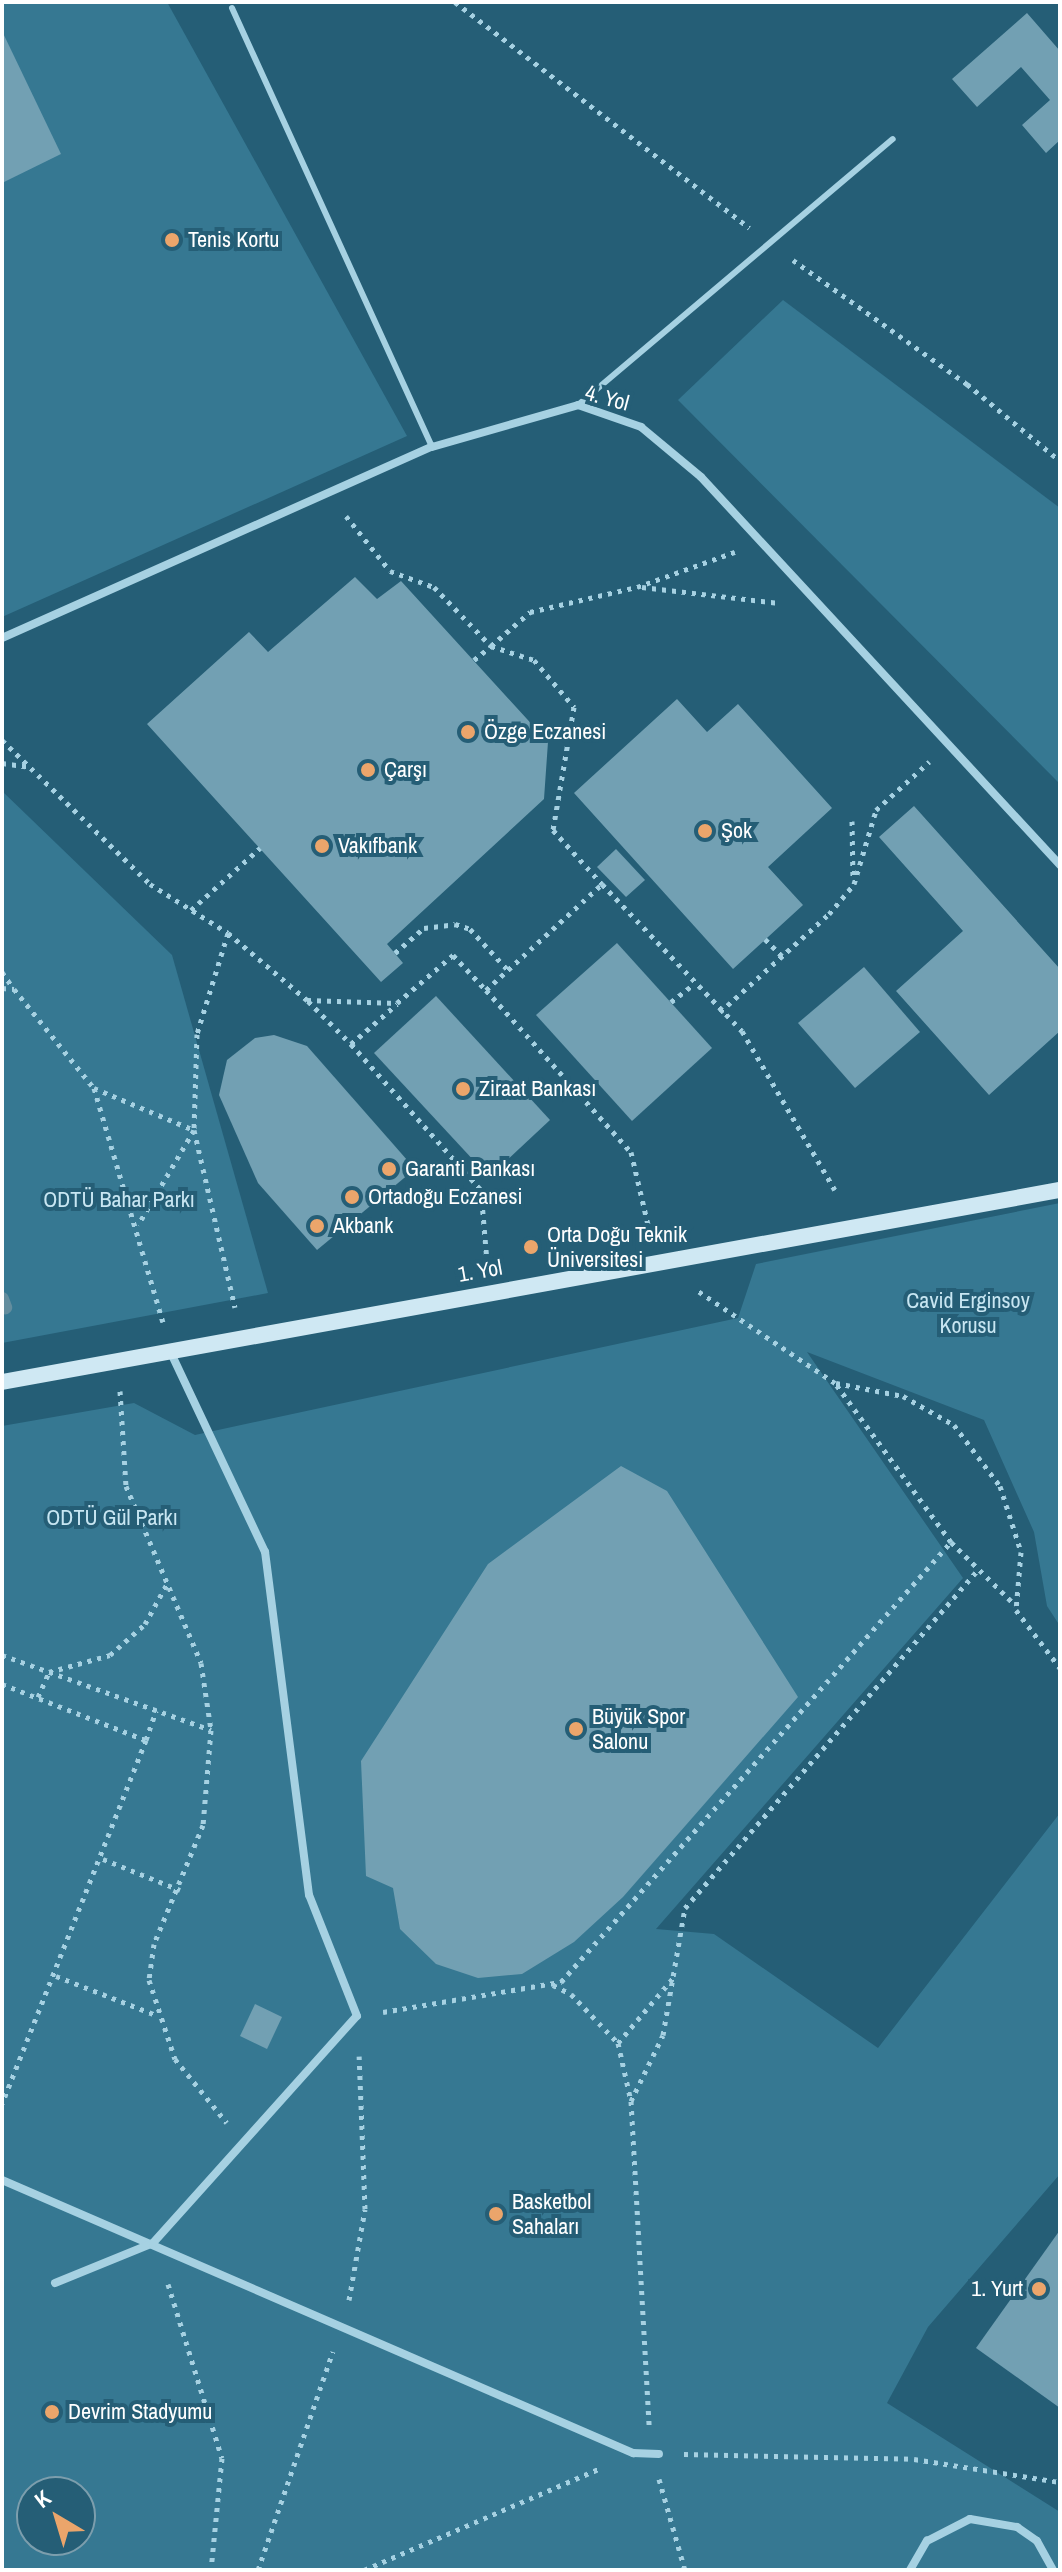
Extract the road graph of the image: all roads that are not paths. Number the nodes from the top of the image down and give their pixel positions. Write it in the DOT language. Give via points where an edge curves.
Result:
graph roads {
  1 [pos="232,8"];
  2 [pos="893,139"];
  3 [pos="578,405"];
  4 [pos="432,447"];
  5 [pos="2,638"];
  6 [pos="1060,865"];
  7 [pos="1060,1190"];
  8 [pos="170,1350"];
  9 [pos="2,1382"];
  10 [pos="2,2180"];
  11 [pos="153,2243"];
  12 [pos="55,2283"];
  13 [pos="655,2454"];
  14 [pos="910,2570"];
  15 [pos="1053,2570"];
  1 -- 4 [label="lane"];
  2 -- 3 [label="lane"];
  3 -- 4 [label="street, 4. Yol"];
  3 -- 6 [label="street, 4. Yol" via="641,427 701,477"];
  4 -- 5 [label="street, 4. Yol"];
  7 -- 8 [label="street, 1. Yol"];
  8 -- 9 [label="street, 1. Yol"];
  8 -- 11 [label="street" via="265,1552 309,1895 357,2016"];
  10 -- 11 [label="street"];
  11 -- 12 [label="street"];
  11 -- 13 [label="street" via="633,2453"];
  14 -- 15 [label="street" via="927,2541 970,2519 1017,2527 1037,2541"];
}
